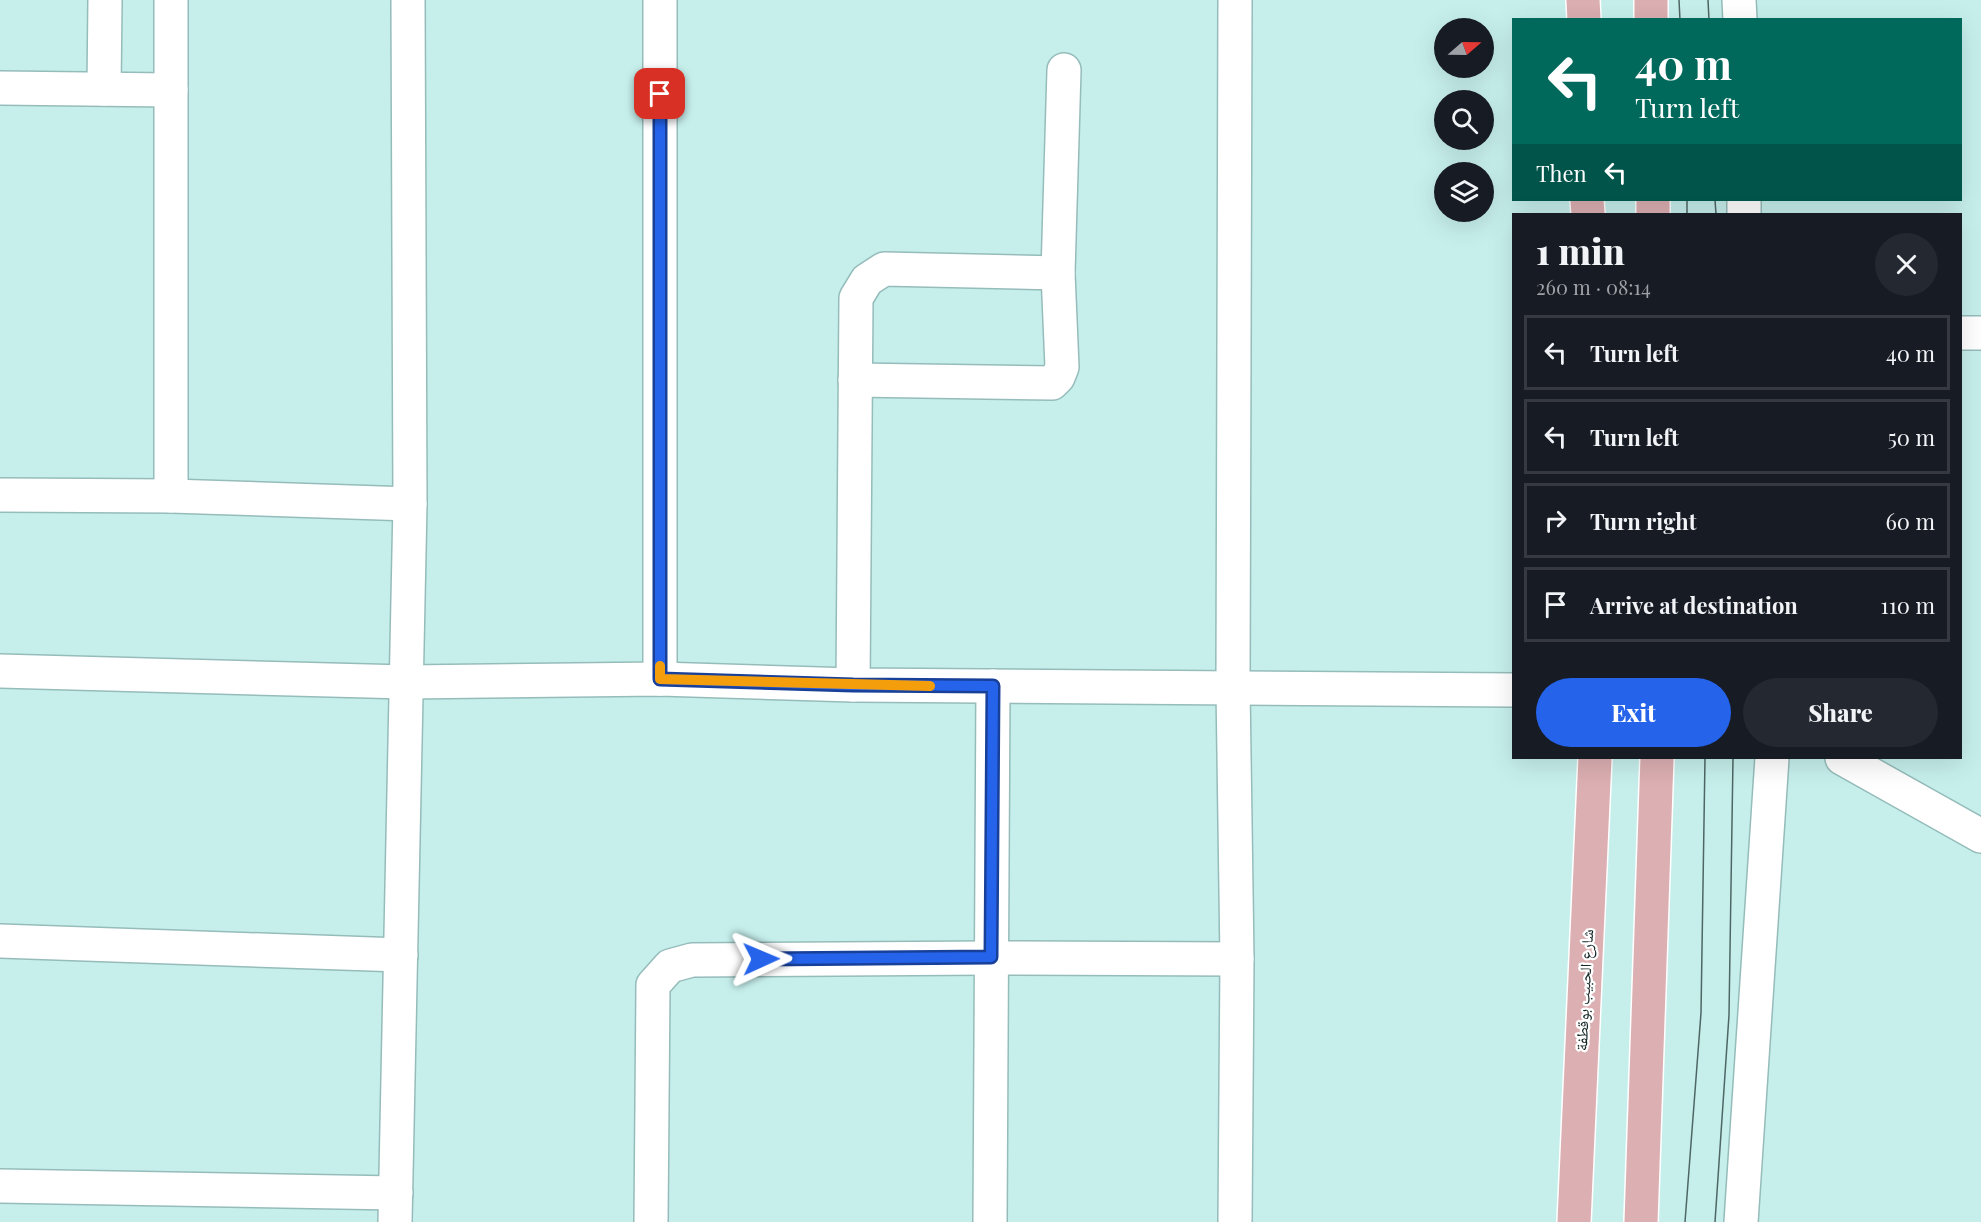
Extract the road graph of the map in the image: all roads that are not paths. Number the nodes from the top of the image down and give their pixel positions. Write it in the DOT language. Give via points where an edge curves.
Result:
graph roads {
  1 [pos="105,0"];
  2 [pos="171,0"];
  3 [pos="408,0"];
  4 [pos="660,0"];
  5 [pos="1236,0"];
  6 [pos="1583,0"];
  7 [pos="1650,0"];
  8 [pos="1739,0"];
  9 [pos="1584,18"];
  10 [pos="1651,18"];
  11 [pos="1740,18"];
  12 [pos="1064,70"];
  13 [pos="0,88"];
  14 [pos="104,89"];
  15 [pos="171,90"];
  16 [pos="1058,273"];
  17 [pos="1962,333"];
  18 [pos="1981,333"];
  19 [pos="855,380"];
  20 [pos="0,495"];
  21 [pos="171,496"];
  22 [pos="410,504"];
  23 [pos="0,671"];
  24 [pos="660,679"];
  25 [pos="406,682"];
  26 [pos="853,685"];
  27 [pos="993,686"];
  28 [pos="1233,687"];
  29 [pos="1512,690"];
  30 [pos="1594,759"];
  31 [pos="1657,759"];
  32 [pos="1773,759"];
  33 [pos="1844,759"];
  34 [pos="1981,836"];
  35 [pos="0,941"];
  36 [pos="401,955"];
  37 [pos="991,957"];
  38 [pos="1237,959"];
  39 [pos="0,1186"];
  40 [pos="395,1207"];
  41 [pos="651,1222"];
  42 [pos="990,1222"];
  43 [pos="1235,1222"];
  44 [pos="1574,1222"];
  45 [pos="1641,1222"];
  46 [pos="1741,1222"];
  1 -- 14 [label="street"];
  2 -- 15 [label="street"];
  3 -- 22 [label="street"];
  4 -- 24 [label="street"];
  5 -- 28 [label="street"];
  6 -- 9 [label="main road"];
  7 -- 10 [label="main road"];
  8 -- 11 [label="street"];
  12 -- 16 [label="street"];
  13 -- 14 [label="street"];
  14 -- 15 [label="street"];
  15 -- 21 [label="street"];
  16 -- 19 [label="street" via="884,269 867,280 856,298"];
  16 -- 19 [label="street" via="1062,367 1052,383"];
  17 -- 18 [label="street"];
  19 -- 26 [label="street"];
  20 -- 21 [label="street"];
  21 -- 22 [label="street"];
  22 -- 25 [label="street"];
  23 -- 25 [label="street"];
  24 -- 25 [label="street"];
  24 -- 26 [label="street"];
  25 -- 36 [label="street"];
  26 -- 27 [label="street"];
  27 -- 28 [label="street"];
  27 -- 37 [label="street"];
  28 -- 29 [label="street"];
  28 -- 38 [label="street"];
  30 -- 44 [label="main road, شارع الحبيب بوقطفة"];
  31 -- 45 [label="main road"];
  32 -- 46 [label="street"];
  33 -- 34 [label="street"];
  35 -- 36 [label="street"];
  36 -- 40 [label="street"];
  37 -- 38 [label="street"];
  37 -- 41 [label="street" via="692,960 670,966 653,985"];
  37 -- 42 [label="street"];
  38 -- 43 [label="street"];
  39 -- 40 [label="street"];
}
